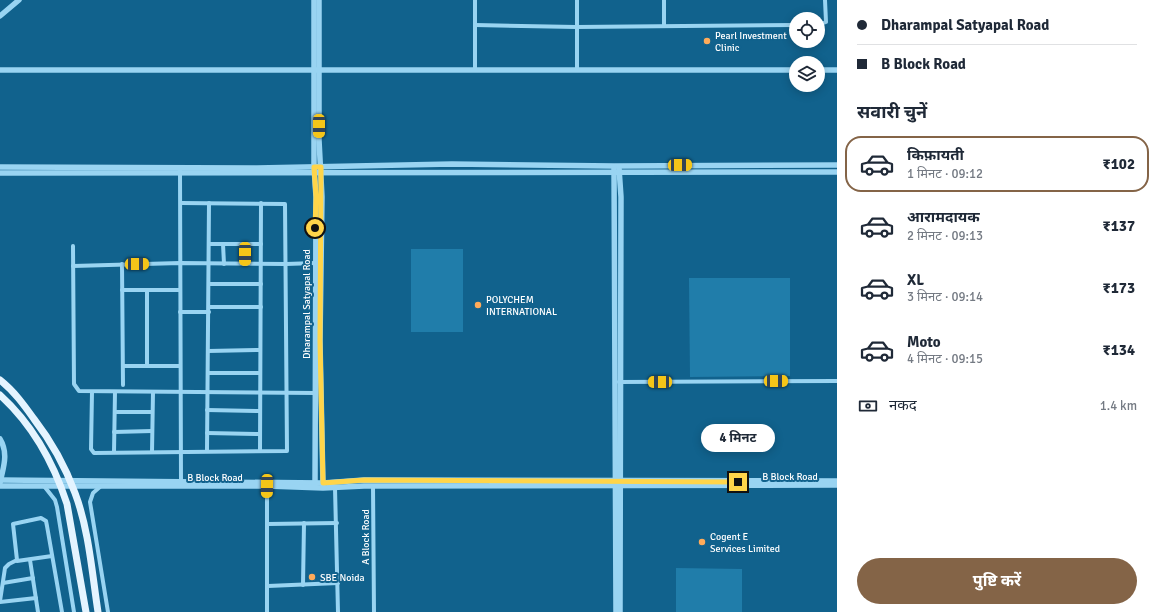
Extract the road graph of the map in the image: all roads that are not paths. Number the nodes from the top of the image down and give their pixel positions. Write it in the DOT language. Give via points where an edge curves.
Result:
graph roads {
  1 [pos="19,0"];
  2 [pos="314,0"];
  3 [pos="319,0"];
  4 [pos="475,0"];
  5 [pos="577,0"];
  6 [pos="664,0"];
  7 [pos="825,0"];
  8 [pos="0,16"];
  9 [pos="825,23"];
  10 [pos="475,25"];
  11 [pos="664,25"];
  12 [pos="789,25"];
  13 [pos="576,27"];
  14 [pos="0,70"];
  15 [pos="475,70"];
  16 [pos="576,70"];
  17 [pos="789,70"];
  18 [pos="825,70"];
  19 [pos="837,70"];
  20 [pos="317,71"];
  21 [pos="837,165"];
  22 [pos="0,167"];
  23 [pos="617,169"];
  24 [pos="180,170"];
  25 [pos="314,170"];
  26 [pos="321,170"];
  27 [pos="837,172"];
  28 [pos="0,173"];
  29 [pos="181,203"];
  30 [pos="209,203"];
  31 [pos="261,203"];
  32 [pos="209,244"];
  33 [pos="223,244"];
  34 [pos="245,244"];
  35 [pos="261,244"];
  36 [pos="73,246"];
  37 [pos="315,262"];
  38 [pos="180,263"];
  39 [pos="122,264"];
  40 [pos="209,264"];
  41 [pos="224,264"];
  42 [pos="245,264"];
  43 [pos="261,264"];
  44 [pos="286,264"];
  45 [pos="73,266"];
  46 [pos="209,284"];
  47 [pos="261,284"];
  48 [pos="122,290"];
  49 [pos="147,290"];
  50 [pos="180,290"];
  51 [pos="209,307"];
  52 [pos="261,307"];
  53 [pos="180,312"];
  54 [pos="209,312"];
  55 [pos="260,350"];
  56 [pos="208,351"];
  57 [pos="123,366"];
  58 [pos="147,366"];
  59 [pos="180,366"];
  60 [pos="260,372"];
  61 [pos="208,373"];
  62 [pos="0,380"];
  63 [pos="837,381"];
  64 [pos="617,382"];
  65 [pos="124,385"];
  66 [pos="92,392"];
  67 [pos="115,392"];
  68 [pos="153,392"];
  69 [pos="179,392"];
  70 [pos="208,392"];
  71 [pos="260,392"];
  72 [pos="286,392"];
  73 [pos="316,393"];
  74 [pos="0,395"];
  75 [pos="207,410"];
  76 [pos="260,411"];
  77 [pos="115,412"];
  78 [pos="152,412"];
  79 [pos="152,431"];
  80 [pos="114,432"];
  81 [pos="207,433"];
  82 [pos="260,434"];
  83 [pos="0,439"];
  84 [pos="207,451"];
  85 [pos="260,451"];
  86 [pos="114,452"];
  87 [pos="152,452"];
  88 [pos="181,452"];
  89 [pos="181,481"];
  90 [pos="837,481"];
  91 [pos="0,484"];
  92 [pos="617,484"];
  93 [pos="315,485"];
  94 [pos="837,485"];
  95 [pos="44,486"];
  96 [pos="102,486"];
  97 [pos="267,486"];
  98 [pos="323,486"];
  99 [pos="373,486"];
  100 [pos="335,488"];
  101 [pos="337,523"];
  102 [pos="268,524"];
  103 [pos="304,524"];
  104 [pos="52,556"];
  105 [pos="30,560"];
  106 [pos="17,561"];
  107 [pos="33,578"];
  108 [pos="3,583"];
  109 [pos="338,583"];
  110 [pos="303,585"];
  111 [pos="268,586"];
  112 [pos="36,598"];
  113 [pos="0,602"];
  114 [pos="38,612"];
  115 [pos="62,612"];
  116 [pos="74,612"];
  117 [pos="86,612"];
  118 [pos="98,612"];
  119 [pos="108,612"];
  120 [pos="267,612"];
  121 [pos="338,612"];
  122 [pos="374,612"];
  123 [pos="616,612"];
  124 [pos="620,612"];
  1 -- 8 [label="street"];
  2 -- 20 [label="street, Dharampal Satyapal Road"];
  3 -- 20 [label="street, Dharampal Satyapal Road"];
  4 -- 10 [label="street"];
  5 -- 13 [label="street"];
  6 -- 11 [label="street"];
  7 -- 9 [label="street"];
  10 -- 13 [label="street"];
  10 -- 15 [label="street"];
  11 -- 12 [label="street"];
  11 -- 13 [label="street"];
  13 -- 16 [label="street"];
  14 -- 20 [label="street"];
  15 -- 16 [label="street"];
  15 -- 20 [label="street"];
  16 -- 17 [label="street"];
  18 -- 19 [label="street"];
  20 -- 25 [label="street, Dharampal Satyapal Road"];
  20 -- 26 [label="street, Dharampal Satyapal Road"];
  21 -- 23 [label="street"];
  22 -- 24 [label="street"];
  23 -- 26 [label="street" via="452,164"];
  23 -- 27 [label="street"];
  23 -- 64 [label="street" via="620,244"];
  24 -- 25 [label="street"];
  24 -- 28 [label="street"];
  24 -- 29 [label="street"];
  25 -- 26 [label="street"];
  25 -- 37 [label="street, Dharampal Satyapal Road"];
  26 -- 98 [label="street, Dharampal Satyapal Road" via="320,341"];
  29 -- 30 [label="street"];
  29 -- 38 [label="street"];
  30 -- 31 [label="street"];
  30 -- 32 [label="street"];
  31 -- 35 [label="street"];
  31 -- 44 [label="street" via="285,204"];
  32 -- 33 [label="street"];
  32 -- 40 [label="street"];
  33 -- 34 [label="street"];
  33 -- 41 [label="street"];
  34 -- 35 [label="street"];
  34 -- 42 [label="street"];
  35 -- 43 [label="street"];
  36 -- 45 [label="street"];
  37 -- 44 [label="street"];
  37 -- 73 [label="street, Dharampal Satyapal Road"];
  38 -- 39 [label="street"];
  38 -- 40 [label="street"];
  38 -- 50 [label="street"];
  39 -- 45 [label="street"];
  39 -- 48 [label="street"];
  40 -- 41 [label="street"];
  40 -- 46 [label="street"];
  41 -- 42 [label="street"];
  42 -- 43 [label="street"];
  43 -- 44 [label="street"];
  43 -- 47 [label="street"];
  44 -- 72 [label="street"];
  45 -- 66 [label="street" via="74,384 79,391"];
  46 -- 47 [label="street"];
  46 -- 51 [label="street"];
  47 -- 52 [label="street"];
  48 -- 49 [label="street"];
  48 -- 57 [label="street"];
  49 -- 50 [label="street"];
  49 -- 58 [label="street"];
  50 -- 53 [label="street"];
  51 -- 52 [label="street"];
  51 -- 54 [label="street"];
  52 -- 55 [label="street"];
  53 -- 54 [label="street"];
  53 -- 59 [label="street"];
  54 -- 56 [label="street"];
  55 -- 56 [label="street"];
  55 -- 60 [label="street"];
  56 -- 61 [label="street"];
  57 -- 58 [label="street"];
  57 -- 65 [label="street"];
  58 -- 59 [label="street"];
  59 -- 69 [label="street"];
  60 -- 61 [label="street"];
  60 -- 71 [label="street"];
  61 -- 70 [label="street"];
  62 -- 118 [label="main road" via="46,435 75,493 84,524"];
  63 -- 64 [label="street"];
  64 -- 92 [label="street"];
  66 -- 67 [label="street"];
  66 -- 86 [label="street" via="91,450 94,453"];
  67 -- 68 [label="street"];
  67 -- 77 [label="street"];
  68 -- 69 [label="street"];
  68 -- 78 [label="street"];
  69 -- 70 [label="street"];
  69 -- 88 [label="street"];
  70 -- 71 [label="street"];
  70 -- 75 [label="street"];
  71 -- 72 [label="street"];
  71 -- 76 [label="street"];
  72 -- 73 [label="street"];
  72 -- 85 [label="street" via="287,451"];
  73 -- 93 [label="street, Dharampal Satyapal Road"];
  74 -- 117 [label="main road" via="24,421 45,452 62,489 67,504"];
  75 -- 76 [label="street"];
  75 -- 81 [label="street"];
  76 -- 82 [label="street"];
  77 -- 78 [label="street"];
  77 -- 80 [label="street"];
  78 -- 79 [label="street"];
  79 -- 80 [label="street"];
  79 -- 87 [label="street"];
  80 -- 86 [label="street"];
  81 -- 82 [label="street"];
  81 -- 84 [label="street"];
  82 -- 85 [label="street"];
  83 -- 91 [label="street" via="5,460"];
  84 -- 85 [label="street"];
  84 -- 88 [label="street"];
  86 -- 87 [label="street"];
  87 -- 88 [label="street"];
  88 -- 89 [label="street"];
  89 -- 91 [label="street, B Block Road"];
  89 -- 93 [label="street, B Block Road"];
  90 -- 92 [label="street, B Block Road"];
  91 -- 95 [label="street, B Block Road"];
  92 -- 94 [label="street, B Block Road"];
  92 -- 98 [label="street, B Block Road" via="364,480"];
  92 -- 99 [label="street, B Block Road"];
  92 -- 123 [label="street"];
  92 -- 124 [label="street"];
  93 -- 97 [label="street, B Block Road"];
  93 -- 98 [label="street, B Block Road"];
  95 -- 96 [label="street, B Block Road"];
  95 -- 116 [label="street" via="58,507"];
  96 -- 97 [label="street, B Block Road"];
  96 -- 119 [label="street" via="93,492 90,502"];
  97 -- 102 [label="street"];
  98 -- 100 [label="street, B Block Road"];
  99 -- 100 [label="street, B Block Road"];
  99 -- 122 [label="street, A Block Road"];
  100 -- 101 [label="street"];
  101 -- 103 [label="street"];
  101 -- 109 [label="street"];
  102 -- 103 [label="street"];
  102 -- 111 [label="street"];
  103 -- 110 [label="street"];
  104 -- 105 [label="street"];
  104 -- 106 [label="street" via="46,521 41,518 13,524"];
  104 -- 115 [label="street"];
  105 -- 106 [label="street"];
  105 -- 107 [label="street"];
  106 -- 108 [label="street" via="7,566"];
  107 -- 108 [label="street"];
  107 -- 112 [label="street"];
  108 -- 113 [label="street"];
  109 -- 110 [label="street"];
  109 -- 121 [label="street"];
  110 -- 111 [label="street"];
  111 -- 120 [label="street"];
  112 -- 113 [label="street"];
  112 -- 114 [label="street"];
}
